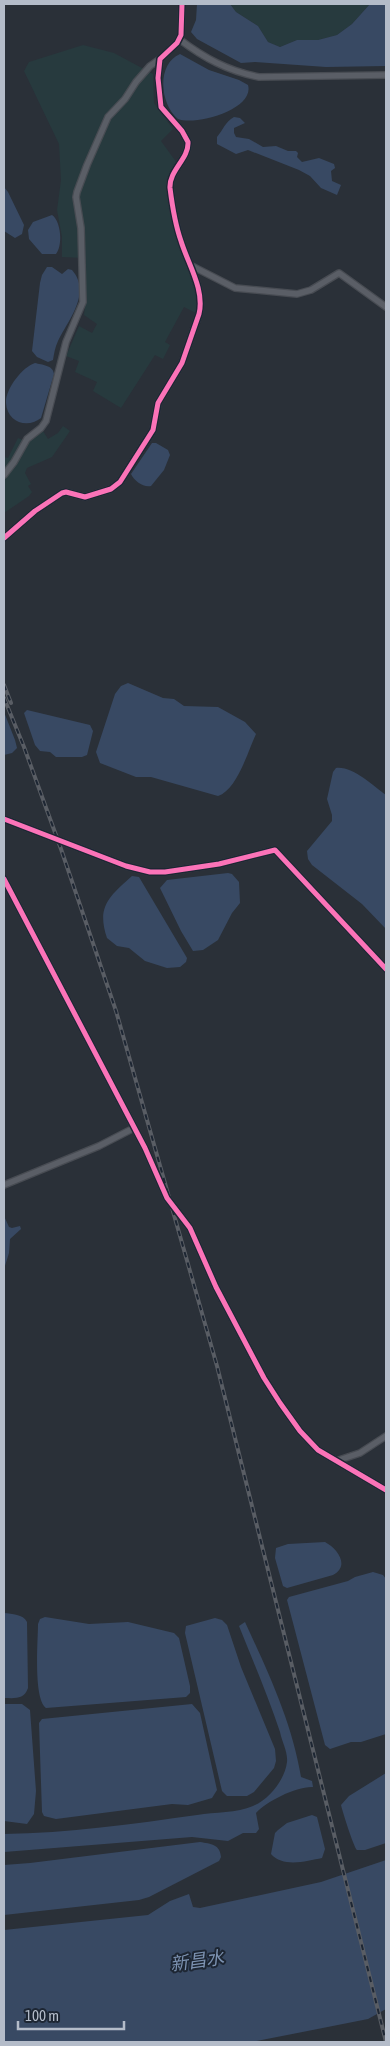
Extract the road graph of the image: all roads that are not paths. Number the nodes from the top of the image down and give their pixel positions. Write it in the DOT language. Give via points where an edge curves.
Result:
graph roads {
  1 [pos="182,4"];
  2 [pos="179,39"];
  3 [pos="160,59"];
  4 [pos="386,75"];
  5 [pos="190,265"];
  6 [pos="386,308"];
  7 [pos="4,475"];
  8 [pos="4,538"];
  9 [pos="4,819"];
  10 [pos="4,879"];
  11 [pos="386,969"];
  12 [pos="134,1128"];
  13 [pos="4,1185"];
  14 [pos="386,1436"];
  15 [pos="336,1462"];
  16 [pos="386,1490"];
  1 -- 2 [label="street"];
  2 -- 3 [label="street"];
  2 -- 4 [label="street" via="219,66 259,77"];
  3 -- 5 [label="street" via="161,107 188,142 170,184 180,239"];
  3 -- 7 [label="street" via="150,66 108,117 87,165 76,197 83,302 66,342 46,422 27,439"];
  5 -- 6 [label="street" via="235,288 297,294 311,290 339,273"];
  5 -- 8 [label="street" via="200,295 200,314 182,363 158,403 153,430 120,482 111,490 85,496 62,493"];
  9 -- 11 [label="street" via="143,871 165,872 218,864 275,850"];
  10 -- 12 [label="street"];
  12 -- 13 [label="street"];
  12 -- 15 [label="street" via="167,1198 190,1228 216,1287 264,1378 304,1437"];
  14 -- 15 [label="street" via="360,1453"];
  15 -- 16 [label="street"];
}
